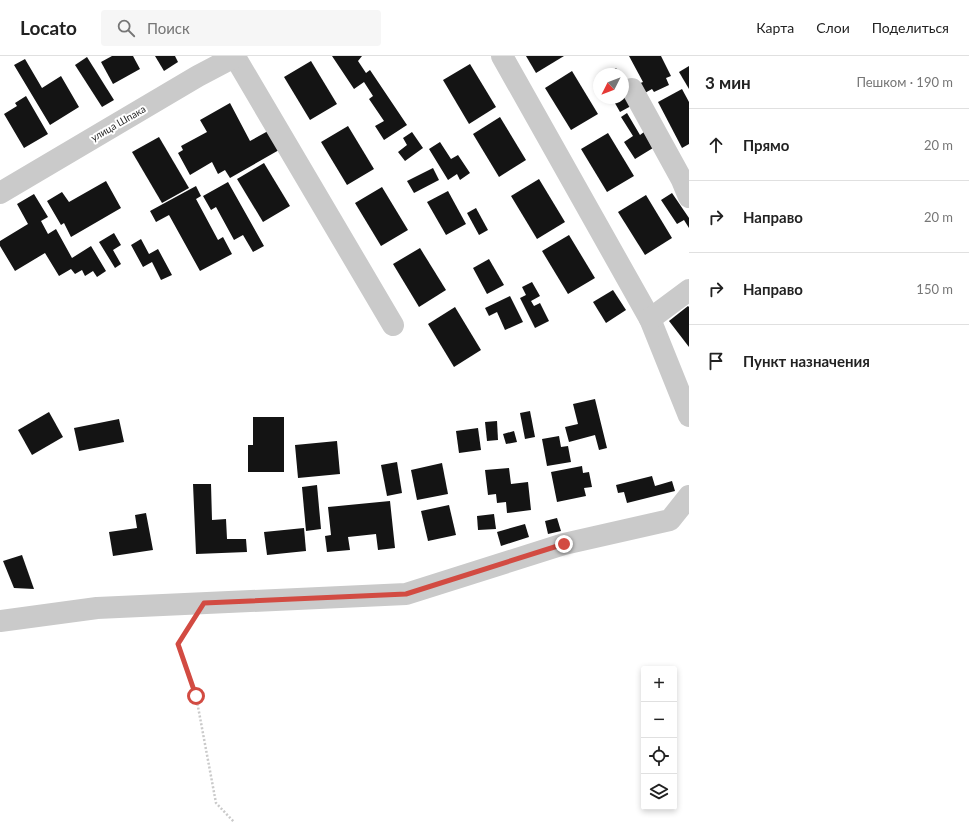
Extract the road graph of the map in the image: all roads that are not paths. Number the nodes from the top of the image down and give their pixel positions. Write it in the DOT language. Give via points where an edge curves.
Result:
graph roads {
  1 [pos="502,56"];
  2 [pos="236,57"];
  3 [pos="632,89"];
  4 [pos="0,192"];
  5 [pos="689,198"];
  6 [pos="689,290"];
  7 [pos="650,319"];
  8 [pos="392,325"];
  9 [pos="689,416"];
  10 [pos="689,496"];
  11 [pos="0,621"];
  1 -- 7 [label="street"];
  2 -- 4 [label="street, улица Шпака" via="198,76"];
  2 -- 8 [label="street"];
  3 -- 5 [label="street" via="682,180"];
  6 -- 7 [label="street"];
  7 -- 9 [label="street"];
  10 -- 11 [label="street" via="670,520 564,544 406,594 97,608"];
}
